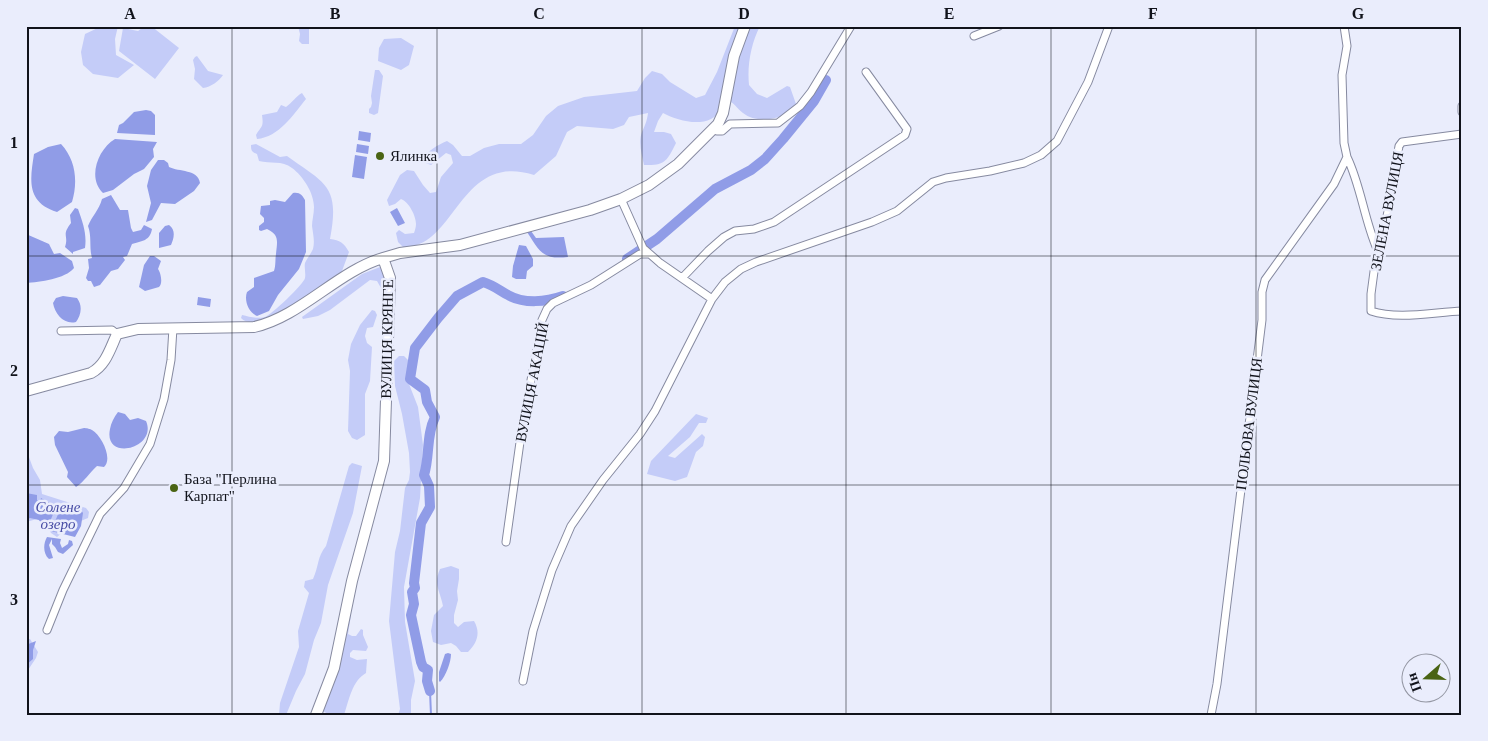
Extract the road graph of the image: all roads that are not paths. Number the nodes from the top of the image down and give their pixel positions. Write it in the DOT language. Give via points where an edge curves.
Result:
graph roads {
  1 [pos="745,26"];
  2 [pos="851,26"];
  3 [pos="999,26"];
  4 [pos="1109,26"];
  5 [pos="1344,26"];
  6 [pos="974,36"];
  7 [pos="866,72"];
  8 [pos="1462,106"];
  9 [pos="1462,112"];
  10 [pos="714,128"];
  11 [pos="1462,134"];
  12 [pos="1346,157"];
  13 [pos="622,199"];
  14 [pos="1377,249"];
  15 [pos="649,254"];
  16 [pos="384,258"];
  17 [pos="682,278"];
  18 [pos="712,299"];
  19 [pos="1462,311"];
  20 [pos="174,328"];
  21 [pos="61,331"];
  22 [pos="117,334"];
  23 [pos="26,391"];
  24 [pos="506,542"];
  25 [pos="47,630"];
  26 [pos="523,681"];
  27 [pos="316,715"];
  28 [pos="1211,715"];
  1 -- 10 [label="street, ВУЛИЦЯ КРЯНГЕ" via="734,56 723,113"];
  2 -- 10 [label="street" via="811,92 778,124 730,124 722,131"];
  3 -- 6 [label="street"];
  4 -- 18 [label="street" via="1088,82 1057,140 1041,155 1024,163 933,182 889,215 741,269"];
  5 -- 12 [label="street, ПОЛЬОВА ВУЛИЦЯ" via="1346,46 1342,75"];
  7 -- 17 [label="street" via="908,129 905,135 774,222 735,231 724,237"];
  8 -- 9 [label="street"];
  10 -- 13 [label="street, ВУЛИЦЯ КРЯНГЕ" via="678,164"];
  11 -- 14 [label="street, ЗЕЛЕНА ВУЛИЦЯ" via="1402,142 1399,146 1384,234"];
  12 -- 14 [label="street, ПОЛЬОВА ВУЛИЦЯ" via="1354,171 1369,231"];
  12 -- 28 [label="street, ПОЛЬОВА ВУЛИЦЯ" via="1334,184 1265,280 1262,292 1262,320"];
  13 -- 15 [label="street" via="643,248"];
  13 -- 16 [label="street, ВУЛИЦЯ КРЯНГЕ" via="460,246"];
  14 -- 19 [label="street, ЗЕЛЕНА ВУЛИЦЯ" via="1371,311 1407,315"];
  15 -- 17 [label="street"];
  15 -- 24 [label="street, ВУЛИЦЯ АКАЦІЙ" via="640,254 547,309 542,320 521,435"];
  16 -- 20 [label="street" via="352,272 264,324 254,327"];
  16 -- 27 [label="street, ВУЛИЦЯ КРЯНГЕ" via="390,278 384,461 352,581 334,668"];
  17 -- 18 [label="street"];
  18 -- 26 [label="street" via="655,411 571,526 552,570 533,631"];
  20 -- 22 [label="street" via="138,329"];
  20 -- 25 [label="street" via="164,399 150,444 124,488 100,514"];
  21 -- 22 [label="street" via="112,330"];
  22 -- 23 [label="street" via="99,369"];
}
